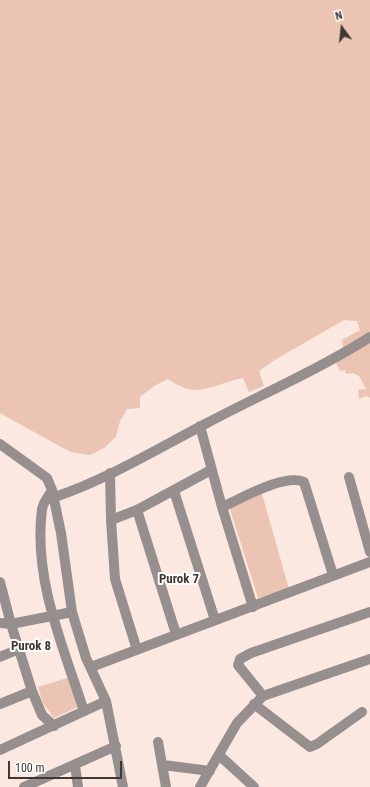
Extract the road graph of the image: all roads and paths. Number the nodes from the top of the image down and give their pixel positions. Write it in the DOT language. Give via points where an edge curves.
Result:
graph roads {
  1 [pos="370,337"];
  2 [pos="200,426"];
  3 [pos="0,444"];
  4 [pos="211,470"];
  5 [pos="110,473"];
  6 [pos="349,477"];
  7 [pos="174,491"];
  8 [pos="54,494"];
  9 [pos="222,507"];
  10 [pos="137,510"];
  11 [pos="110,520"];
  12 [pos="370,552"];
  13 [pos="370,562"];
  14 [pos="333,575"];
  15 [pos="0,582"];
  16 [pos="254,607"];
  17 [pos="72,612"];
  18 [pos="370,612"];
  19 [pos="52,616"];
  20 [pos="215,620"];
  21 [pos="0,623"];
  22 [pos="11,624"];
  23 [pos="176,634"];
  24 [pos="19,649"];
  25 [pos="137,650"];
  26 [pos="0,657"];
  27 [pos="370,659"];
  28 [pos="90,667"];
  29 [pos="32,691"];
  30 [pos="263,696"];
  31 [pos="106,701"];
  32 [pos="0,704"];
  33 [pos="254,704"];
  34 [pos="84,711"];
  35 [pos="362,712"];
  36 [pos="54,726"];
  37 [pos="158,742"];
  38 [pos="116,746"];
  39 [pos="0,750"];
  40 [pos="219,755"];
  41 [pos="75,765"];
  42 [pos="163,765"];
  43 [pos="210,772"];
  44 [pos="30,786"];
  45 [pos="78,787"];
  46 [pos="123,787"];
  47 [pos="166,787"];
  48 [pos="200,787"];
  49 [pos="254,787"];
  1 -- 2 [label="street" via="336,358"];
  2 -- 4 [label="street"];
  2 -- 5 [label="street"];
  3 -- 8 [label="street" via="47,478"];
  4 -- 7 [label="street"];
  4 -- 9 [label="street"];
  5 -- 8 [label="street" via="70,492"];
  5 -- 11 [label="street"];
  6 -- 12 [label="street"];
  7 -- 10 [label="street"];
  7 -- 20 [label="street"];
  8 -- 17 [label="street"];
  8 -- 19 [label="street" via="44,503 41,516 42,572"];
  9 -- 14 [label="street" via="280,482 297,479 304,482"];
  9 -- 16 [label="street"];
  10 -- 11 [label="street"];
  10 -- 23 [label="street"];
  11 -- 25 [label="street" via="115,580"];
  13 -- 14 [label="street"];
  14 -- 16 [label="street"];
  15 -- 22 [label="street"];
  16 -- 20 [label="street"];
  17 -- 19 [label="street"];
  17 -- 28 [label="street"];
  18 -- 30 [label="street" via="251,652 240,659 238,665"];
  19 -- 22 [label="street"];
  19 -- 34 [label="street"];
  20 -- 23 [label="street"];
  21 -- 22 [label="street"];
  22 -- 24 [label="street"];
  23 -- 25 [label="street"];
  24 -- 26 [label="street"];
  24 -- 29 [label="street"];
  25 -- 28 [label="street"];
  27 -- 30 [label="street"];
  28 -- 31 [label="street"];
  29 -- 32 [label="street"];
  29 -- 36 [label="street" via="42,715"];
  30 -- 33 [label="street"];
  31 -- 34 [label="street"];
  31 -- 38 [label="street"];
  33 -- 35 [label="street" via="310,747"];
  33 -- 40 [label="street" via="237,723"];
  34 -- 36 [label="street"];
  36 -- 39 [label="street"];
  37 -- 42 [label="street"];
  38 -- 41 [label="street"];
  38 -- 46 [label="street"];
  40 -- 43 [label="street"];
  40 -- 49 [label="street"];
  41 -- 44 [label="street"];
  41 -- 45 [label="street"];
  42 -- 43 [label="street"];
  42 -- 47 [label="street"];
  43 -- 48 [label="street"];
}
